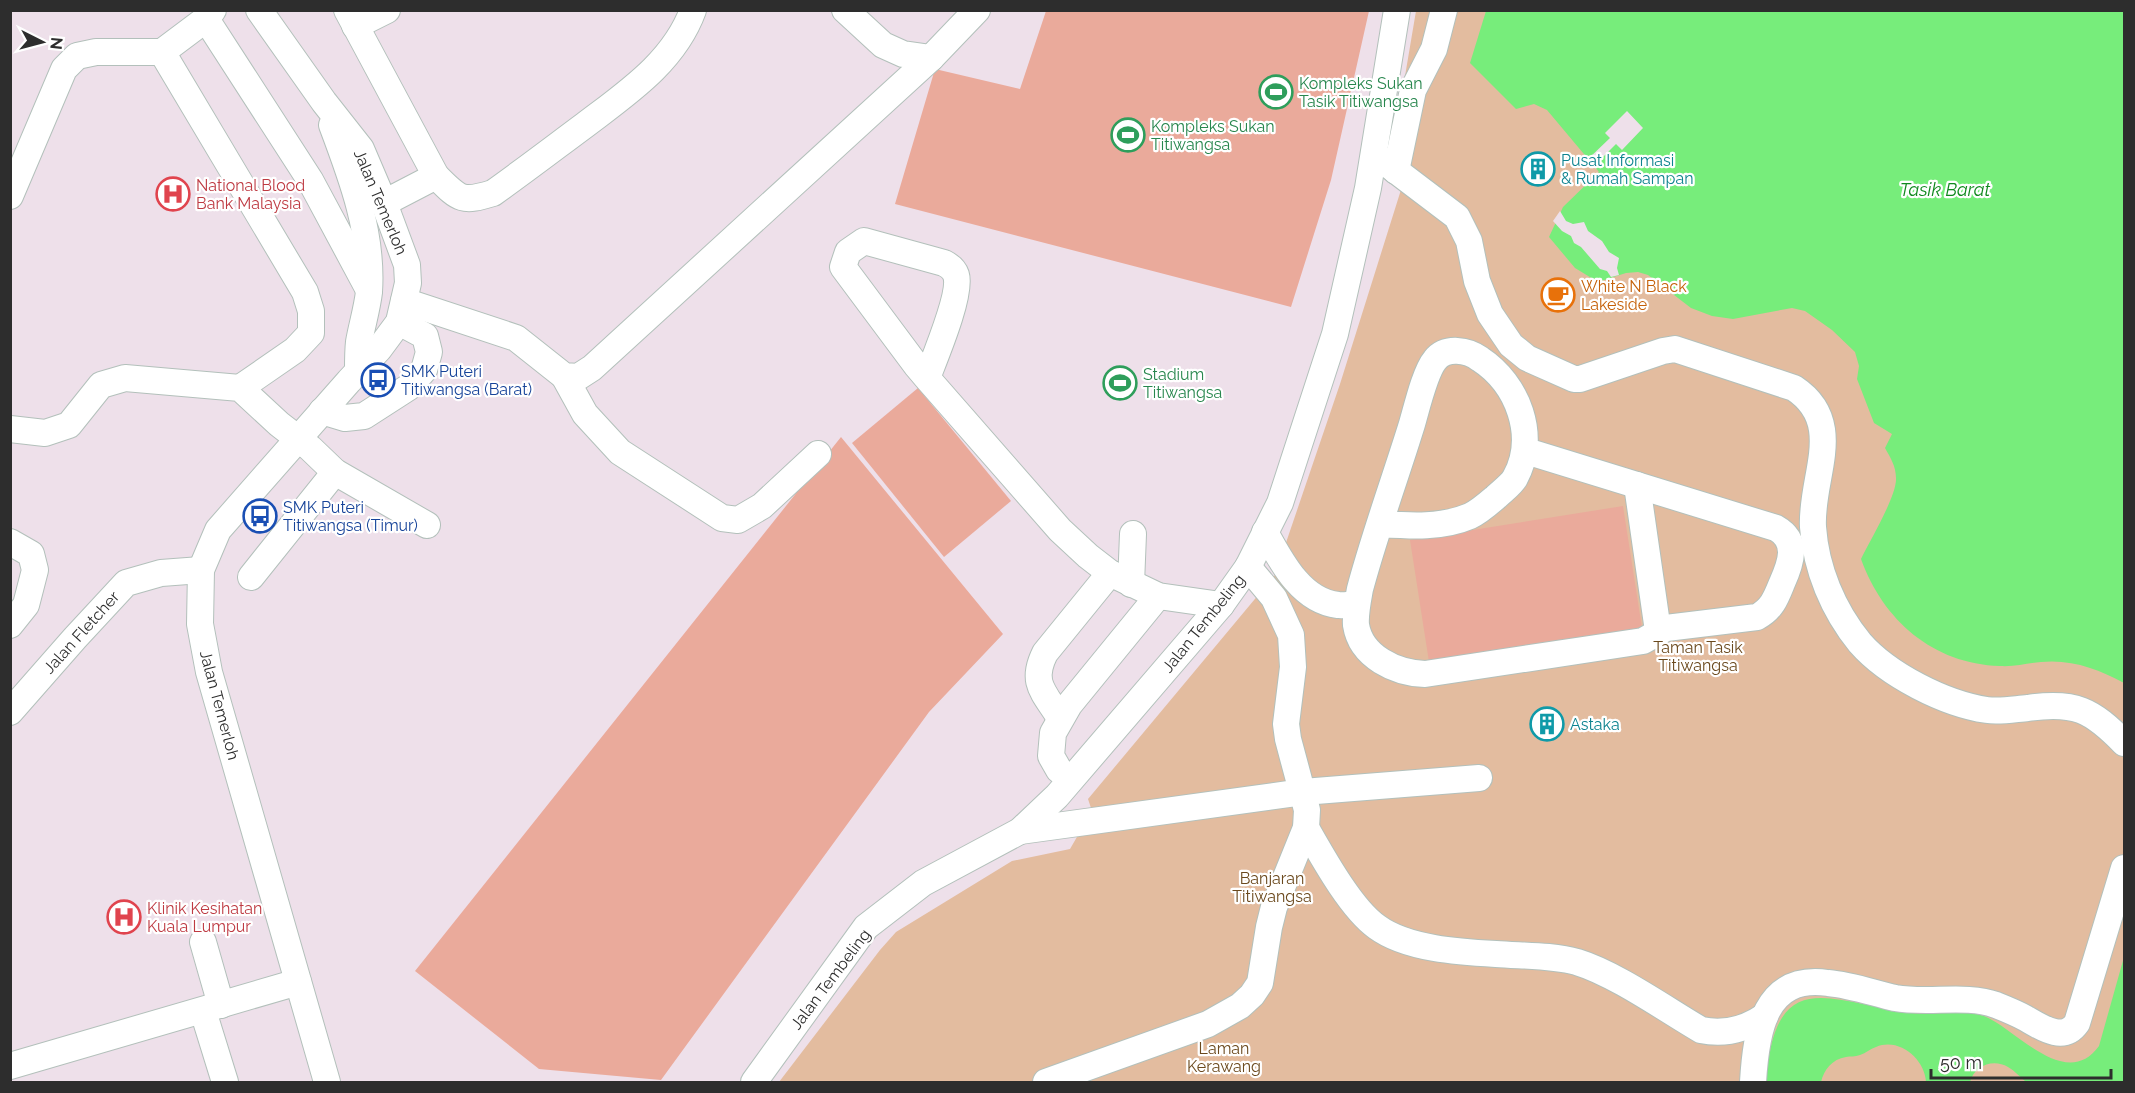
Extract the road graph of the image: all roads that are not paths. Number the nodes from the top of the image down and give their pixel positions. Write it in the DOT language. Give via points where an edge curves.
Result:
graph roads {
  1 [pos="260,10"];
  2 [pos="387,10"];
  3 [pos="693,10"];
  4 [pos="845,10"];
  5 [pos="977,10"];
  6 [pos="1397,10"];
  7 [pos="1444,10"];
  8 [pos="209,15"];
  9 [pos="351,18"];
  10 [pos="162,52"];
  11 [pos="931,58"];
  12 [pos="324,102"];
  13 [pos="1374,154"];
  14 [pos="1396,171"];
  15 [pos="436,176"];
  16 [pos="10,196"];
  17 [pos="384,203"];
  18 [pos="368,297"];
  19 [pos="402,311"];
  20 [pos="358,370"];
  21 [pos="564,376"];
  22 [pos="927,378"];
  23 [pos="240,388"];
  24 [pos="322,411"];
  25 [pos="10,429"];
  26 [pos="298,439"];
  27 [pos="1526,451"];
  28 [pos="818,454"];
  29 [pos="335,472"];
  30 [pos="1637,485"];
  31 [pos="1380,524"];
  32 [pos="427,525"];
  33 [pos="1265,532"];
  34 [pos="1133,534"];
  35 [pos="10,542"];
  36 [pos="1248,567"];
  37 [pos="201,570"];
  38 [pos="250,577"];
  39 [pos="1120,578"];
  40 [pos="1158,596"];
  41 [pos="1357,604"];
  42 [pos="1221,605"];
  43 [pos="10,625"];
  44 [pos="1658,631"];
  45 [pos="10,712"];
  46 [pos="1060,718"];
  47 [pos="2124,743"];
  48 [pos="1479,778"];
  49 [pos="1070,779"];
  50 [pos="1303,792"];
  51 [pos="1305,828"];
  52 [pos="1020,831"];
  53 [pos="2124,868"];
  54 [pos="203,942"];
  55 [pos="298,982"];
  56 [pos="212,1008"];
  57 [pos="1765,1016"];
  58 [pos="10,1066"];
  59 [pos="225,1083"];
  60 [pos="327,1083"];
  61 [pos="754,1083"];
  62 [pos="1046,1083"];
  63 [pos="1753,1083"];
  1 -- 12 [label="street, Jalan Temerloh"];
  2 -- 9 [label="street"];
  3 -- 15 [label="street" via="677,44 644,80 493,193 472,199 457,196"];
  4 -- 11 [label="street" via="883,45 903,54"];
  5 -- 11 [label="street"];
  6 -- 13 [label="street, Jalan Tembeling"];
  7 -- 14 [label="street" via="1434,49 1413,90"];
  8 -- 10 [label="street"];
  8 -- 18 [label="street" via="310,180"];
  9 -- 15 [label="street"];
  10 -- 16 [label="street" via="96,52 77,56 64,69"];
  10 -- 23 [label="street" via="305,292 311,311 311,333 295,350"];
  11 -- 21 [label="street" via="592,368 578,377"];
  12 -- 17 [label="street, Jalan Temerloh" via="361,149"];
  12 -- 18 [label="street, Jalan Temerloh" via="355,187 366,235"];
  13 -- 14 [label="street"];
  13 -- 33 [label="street, Jalan Tembeling" via="1335,334 1280,503"];
  14 -- 47 [label="street" via="1457,217 1490,314 1511,345 1527,358 1580,379 1676,349 1794,388 1809,399 1819,415 1823,436 1812,510 1819,567 1846,623 1877,659 1917,685 1962,705 1989,711 2067,705 2086,712"];
  15 -- 17 [label="street"];
  17 -- 19 [label="street, Jalan Temerloh" via="407,265"];
  18 -- 19 [label="street"];
  18 -- 20 [label="street, Jalan Temerloh"];
  19 -- 20 [label="street, Jalan Temerloh" via="379,349"];
  19 -- 21 [label="street" via="516,338"];
  19 -- 24 [label="street" via="425,336 429,352 423,370 409,387 364,416 345,418"];
  20 -- 24 [label="street, Jalan Temerloh"];
  21 -- 28 [label="street" via="585,414 620,452 722,518 738,520 762,506"];
  22 -- 22 [label="street" via="843,267 848,252 864,241 944,262 957,277 957,292"];
  22 -- 39 [label="street" via="1060,530"];
  23 -- 25 [label="street" via="125,378 101,385 69,425 45,433"];
  23 -- 26 [label="street"];
  24 -- 26 [label="street, Jalan Temerloh"];
  26 -- 29 [label="street"];
  26 -- 37 [label="street, Jalan Temerloh" via="218,530"];
  27 -- 30 [label="street"];
  27 -- 31 [label="street" via="1514,480 1472,515 1438,524"];
  27 -- 31 [label="street" via="1515,397 1500,374 1464,351 1442,353 1430,368"];
  29 -- 32 [label="street"];
  29 -- 38 [label="street"];
  30 -- 44 [label="street"];
  30 -- 44 [label="street" via="1776,528 1787,537 1792,552 1791,563 1766,612 1747,619"];
  31 -- 41 [label="street"];
  33 -- 36 [label="street, Jalan Tembeling"];
  33 -- 41 [label="street" via="1301,587 1328,603"];
  34 -- 39 [label="street"];
  35 -- 43 [label="street" via="31,554 35,570 26,605"];
  36 -- 42 [label="street, Jalan Tembeling"];
  36 -- 50 [label="street" via="1274,598 1291,635 1293,667 1286,724"];
  37 -- 45 [label="street, Jalan Fletcher" via="161,573 126,583"];
  37 -- 55 [label="street, Jalan Temerloh" via="200,624 209,672"];
  39 -- 40 [label="street"];
  39 -- 46 [label="street" via="1045,653 1038,668 1038,682"];
  40 -- 42 [label="street"];
  40 -- 46 [label="street"];
  41 -- 44 [label="street" via="1356,625 1361,640 1384,663 1410,673 1425,674 1643,641"];
  42 -- 49 [label="street, Jalan Tembeling"];
  46 -- 49 [label="street" via="1053,733 1051,756"];
  48 -- 50 [label="street"];
  49 -- 52 [label="street, Jalan Tembeling"];
  50 -- 51 [label="street"];
  50 -- 52 [label="street"];
  51 -- 57 [label="street" via="1342,886 1366,917 1385,932 1460,952 1578,963 1713,1033 1740,1029"];
  51 -- 62 [label="street" via="1274,907 1260,983 1252,995 1228,1015 1208,1024"];
  52 -- 61 [label="street, Jalan Tembeling" via="923,883 867,927"];
  53 -- 57 [label="street" via="2073,1029 2051,1032 1994,1004 1908,1000 1817,982 1795,984 1781,991"];
  54 -- 56 [label="street"];
  55 -- 56 [label="street"];
  55 -- 60 [label="street, Jalan Temerloh"];
  56 -- 58 [label="street"];
  56 -- 59 [label="street"];
  57 -- 63 [label="street"];
}
